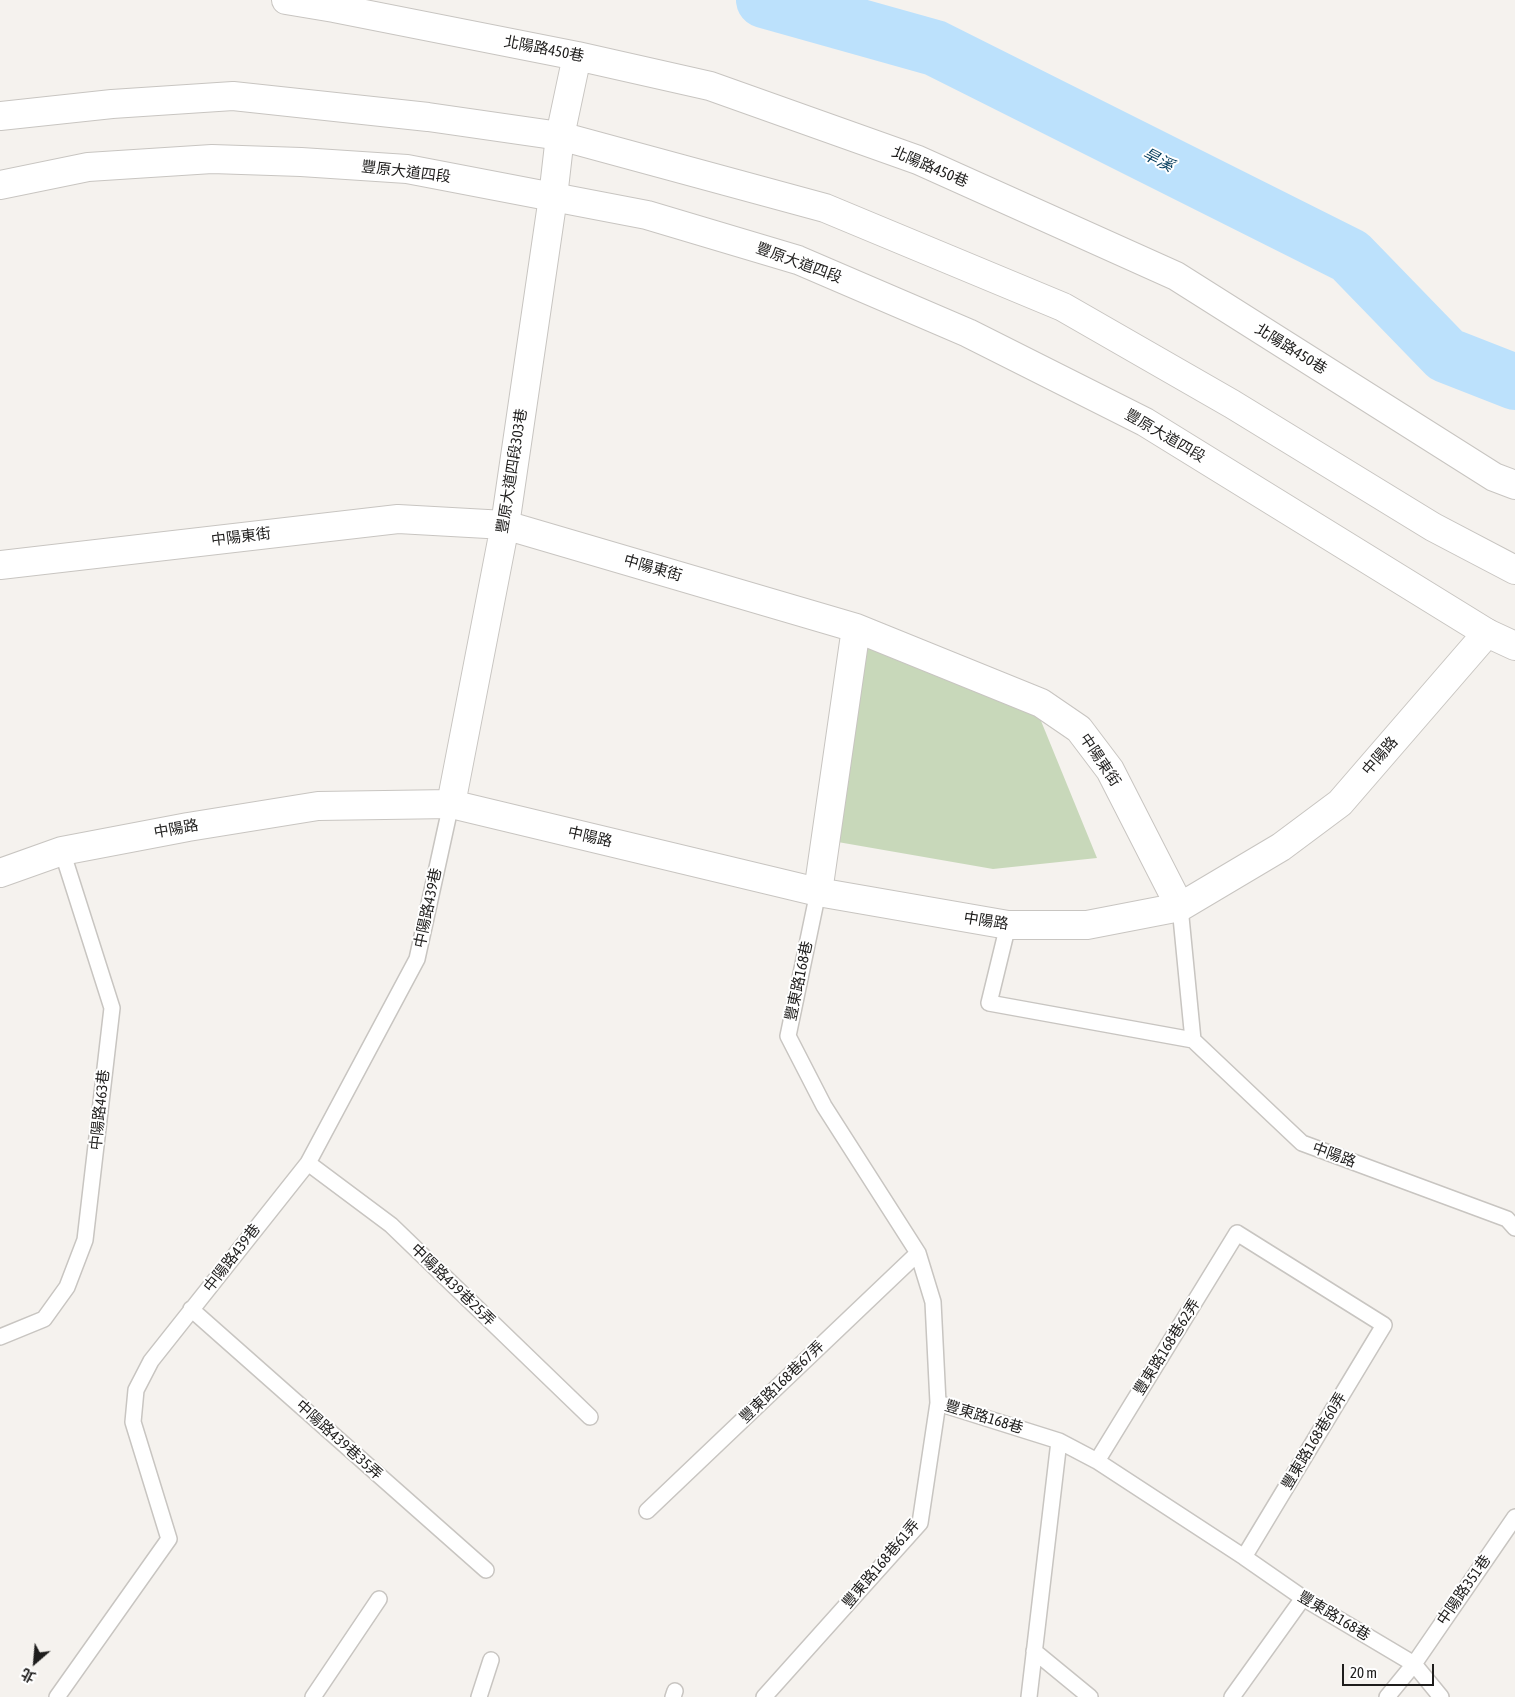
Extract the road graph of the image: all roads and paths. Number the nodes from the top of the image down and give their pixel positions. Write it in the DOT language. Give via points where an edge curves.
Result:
graph roads {
  1 [pos="286,0"];
  2 [pos="577,56"];
  3 [pos="0,116"];
  4 [pos="560,136"];
  5 [pos="0,185"];
  6 [pos="553,197"];
  7 [pos="1515,484"];
  8 [pos="505,524"];
  9 [pos="0,566"];
  10 [pos="1515,570"];
  11 [pos="856,628"];
  12 [pos="1487,633"];
  13 [pos="1515,646"];
  14 [pos="450,804"];
  15 [pos="62,851"];
  16 [pos="0,873"];
  17 [pos="818,892"];
  18 [pos="1180,907"];
  19 [pos="1008,925"];
  20 [pos="1193,1040"];
  21 [pos="308,1163"];
  22 [pos="1515,1228"];
  23 [pos="1237,1233"];
  24 [pos="918,1253"];
  25 [pos="191,1310"];
  26 [pos="0,1337"];
  27 [pos="938,1404"];
  28 [pos="590,1417"];
  29 [pos="1059,1440"];
  30 [pos="1097,1461"];
  31 [pos="647,1511"];
  32 [pos="1515,1517"];
  33 [pos="1244,1558"];
  34 [pos="486,1570"];
  35 [pos="1302,1598"];
  36 [pos="379,1599"];
  37 [pos="1034,1651"];
  38 [pos="491,1660"];
  39 [pos="1414,1664"];
  40 [pos="57,1697"];
  41 [pos="313,1697"];
  42 [pos="479,1697"];
  43 [pos="764,1697"];
  44 [pos="1029,1697"];
  45 [pos="1090,1697"];
  46 [pos="1232,1697"];
  47 [pos="1387,1697"];
  48 [pos="1441,1697"];
  1 -- 2 [label="street, 北陽路450巷"];
  2 -- 4 [label="street, 豐原大道四段303巷"];
  2 -- 7 [label="street, 北陽路450巷" via="710,86 918,160 1176,276 1494,477"];
  3 -- 4 [label="street" via="233,96 428,117"];
  4 -- 6 [label="street, 豐原大道四段303巷"];
  4 -- 10 [label="street" via="825,208 1063,307 1232,404 1433,528"];
  5 -- 6 [label="street, 豐原大道四段" via="88,168 212,159 407,169"];
  6 -- 8 [label="street, 豐原大道四段303巷"];
  6 -- 12 [label="street, 豐原大道四段" via="647,216 798,260 968,333 1145,422"];
  8 -- 9 [label="street, 中陽東街" via="398,519"];
  8 -- 11 [label="street, 中陽東街"];
  8 -- 14 [label="street, 豐原大道四段303巷"];
  11 -- 17 [label="street"];
  11 -- 18 [label="street, 中陽東街" via="1041,703 1079,729 1110,770"];
  12 -- 13 [label="street, 豐原大道四段"];
  12 -- 18 [label="street, 中陽路" via="1340,803 1281,847"];
  14 -- 15 [label="street, 中陽路" via="318,806 188,826"];
  14 -- 17 [label="street, 中陽路"];
  14 -- 21 [label="lane, 中陽路439巷" via="417,959"];
  15 -- 16 [label="street, 中陽路"];
  15 -- 26 [label="lane, 中陽路463巷" via="112,1008 85,1240 67,1287 44,1319"];
  17 -- 19 [label="street, 中陽路"];
  17 -- 24 [label="lane, 豐東路168巷" via="788,1036 824,1106"];
  18 -- 19 [label="street, 中陽路" via="1087,925"];
  18 -- 20 [label="lane"];
  19 -- 20 [label="lane" via="989,1003"];
  20 -- 22 [label="lane, 中陽路" via="1302,1143 1507,1219"];
  21 -- 25 [label="lane, 中陽路439巷"];
  21 -- 28 [label="lane, 中陽路439巷25弄" via="392,1225"];
  23 -- 30 [label="lane, 豐東路168巷62弄"];
  23 -- 33 [label="lane, 豐東路168巷60弄" via="1384,1325"];
  24 -- 27 [label="lane, 豐東路168巷" via="933,1302"];
  24 -- 31 [label="lane, 豐東路168巷67弄"];
  25 -- 34 [label="lane, 中陽路439巷35弄"];
  25 -- 40 [label="lane, 中陽路439巷" via="151,1361 136,1390 133,1422 169,1539"];
  27 -- 29 [label="lane, 豐東路168巷"];
  27 -- 43 [label="lane, 豐東路168巷61弄" via="920,1523"];
  29 -- 30 [label="lane, 豐東路168巷"];
  29 -- 37 [label="lane"];
  30 -- 33 [label="lane, 豐東路168巷"];
  32 -- 39 [label="lane, 中陽路351巷"];
  33 -- 35 [label="lane, 豐東路168巷"];
  35 -- 39 [label="lane, 豐東路168巷"];
  35 -- 46 [label="lane"];
  36 -- 41 [label="lane"];
  37 -- 44 [label="lane"];
  37 -- 45 [label="lane"];
  38 -- 42 [label="lane"];
  39 -- 47 [label="lane, 中陽路351巷"];
  39 -- 48 [label="lane, 豐東路168巷"];
}
